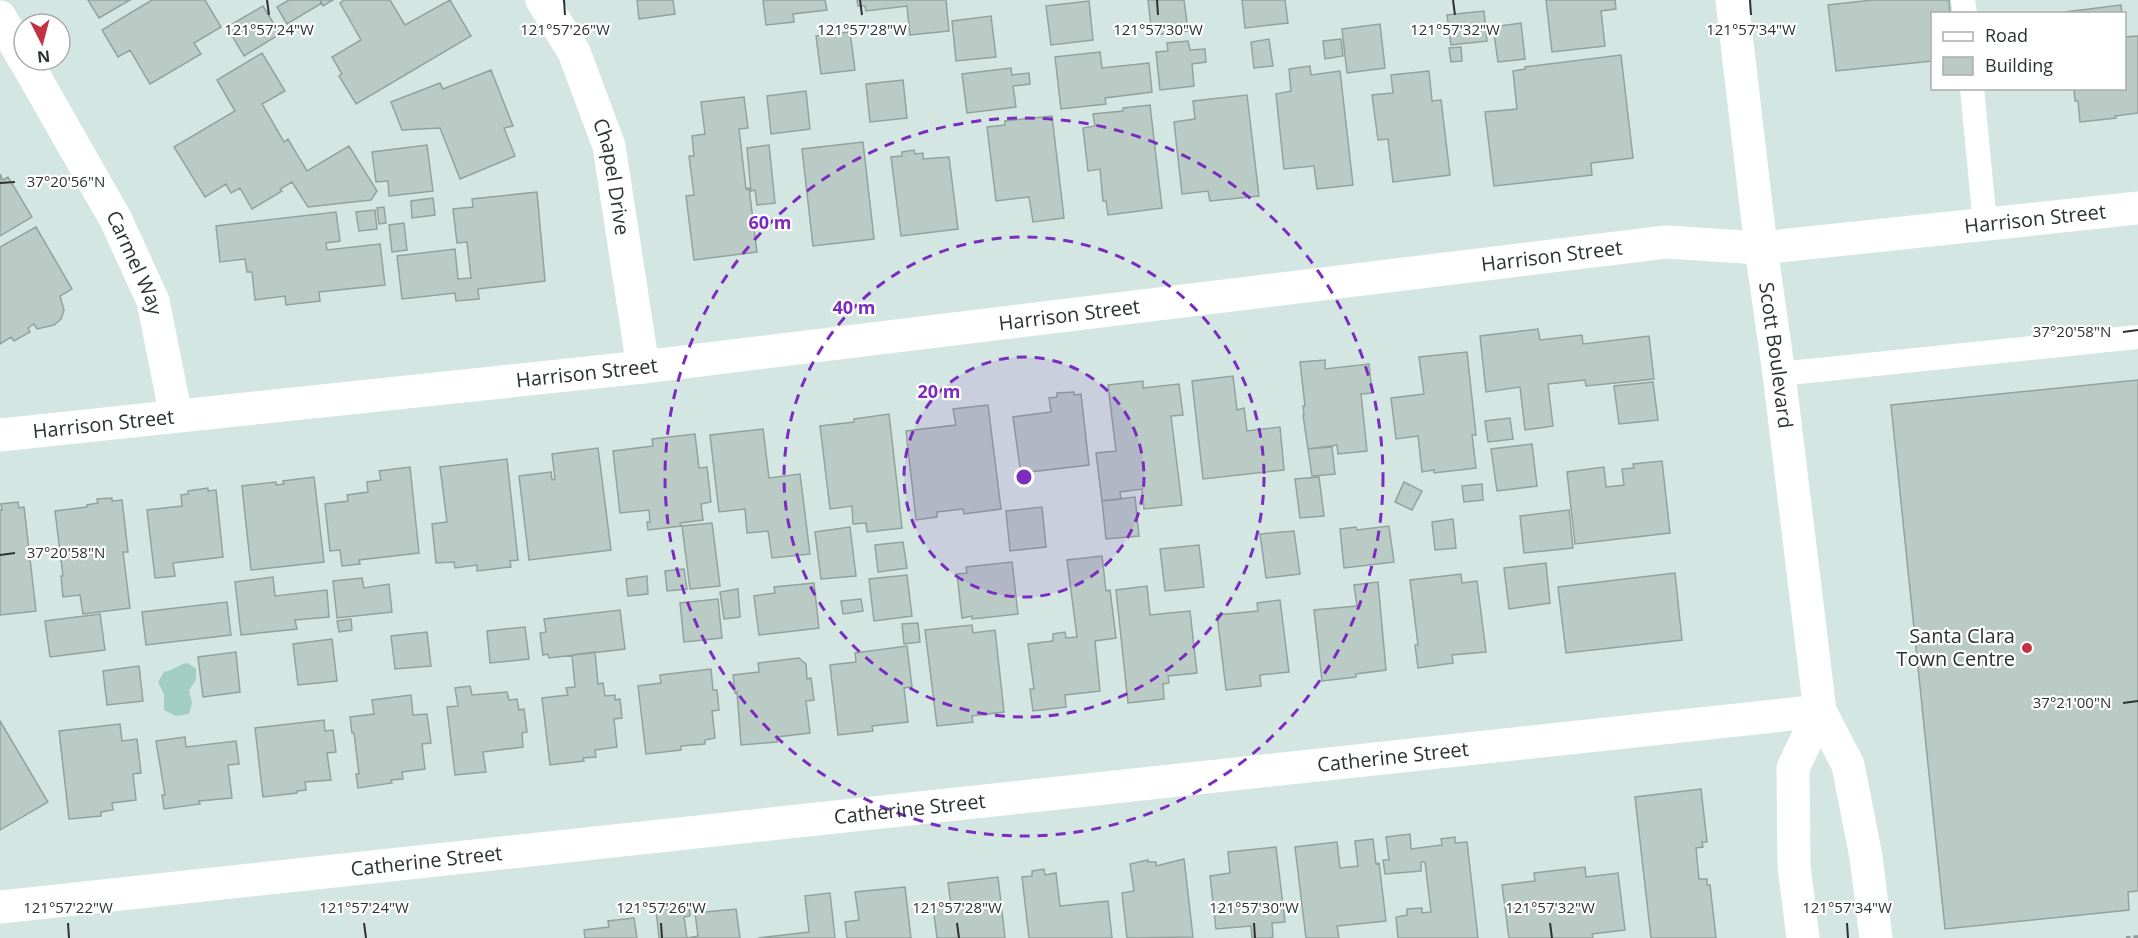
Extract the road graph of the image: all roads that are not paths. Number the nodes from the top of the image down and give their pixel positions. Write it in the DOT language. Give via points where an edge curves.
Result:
graph roads {
  1 [pos="542,0"];
  2 [pos="1732,0"];
  3 [pos="0,17"];
  4 [pos="12,38"];
  5 [pos="31,72"];
  6 [pos="1972,90"];
  7 [pos="2138,208"];
  8 [pos="1985,224"];
  9 [pos="1761,248"];
  10 [pos="2138,337"];
  11 [pos="643,367"];
  12 [pos="1779,374"];
  13 [pos="176,416"];
  14 [pos="0,435"];
  15 [pos="1820,711"];
  16 [pos="0,907"];
  17 [pos="1803,938"];
  18 [pos="1876,938"];
  1 -- 11 [label="street, Chapel Drive" via="574,52 609,146"];
  2 -- 9 [label="street, Scott Boulevard"];
  3 -- 4 [label="street, Carmel Way"];
  5 -- 13 [label="street, Carmel Way" via="116,220 153,301"];
  6 -- 8 [label="lane"];
  7 -- 8 [label="street, Harrison Street"];
  8 -- 9 [label="street, Harrison Street"];
  9 -- 11 [label="street, Harrison Street" via="1666,242"];
  9 -- 12 [label="street, Scott Boulevard"];
  10 -- 12 [label="lane"];
  11 -- 13 [label="street, Harrison Street"];
  12 -- 15 [label="street, Scott Boulevard"];
  13 -- 14 [label="street, Harrison Street"];
  15 -- 16 [label="street, Catherine Street"];
  15 -- 17 [label="street" via="1793,768 1794,866"];
  15 -- 18 [label="street, Scott Boulevard" via="1848,765 1866,857"];
}
